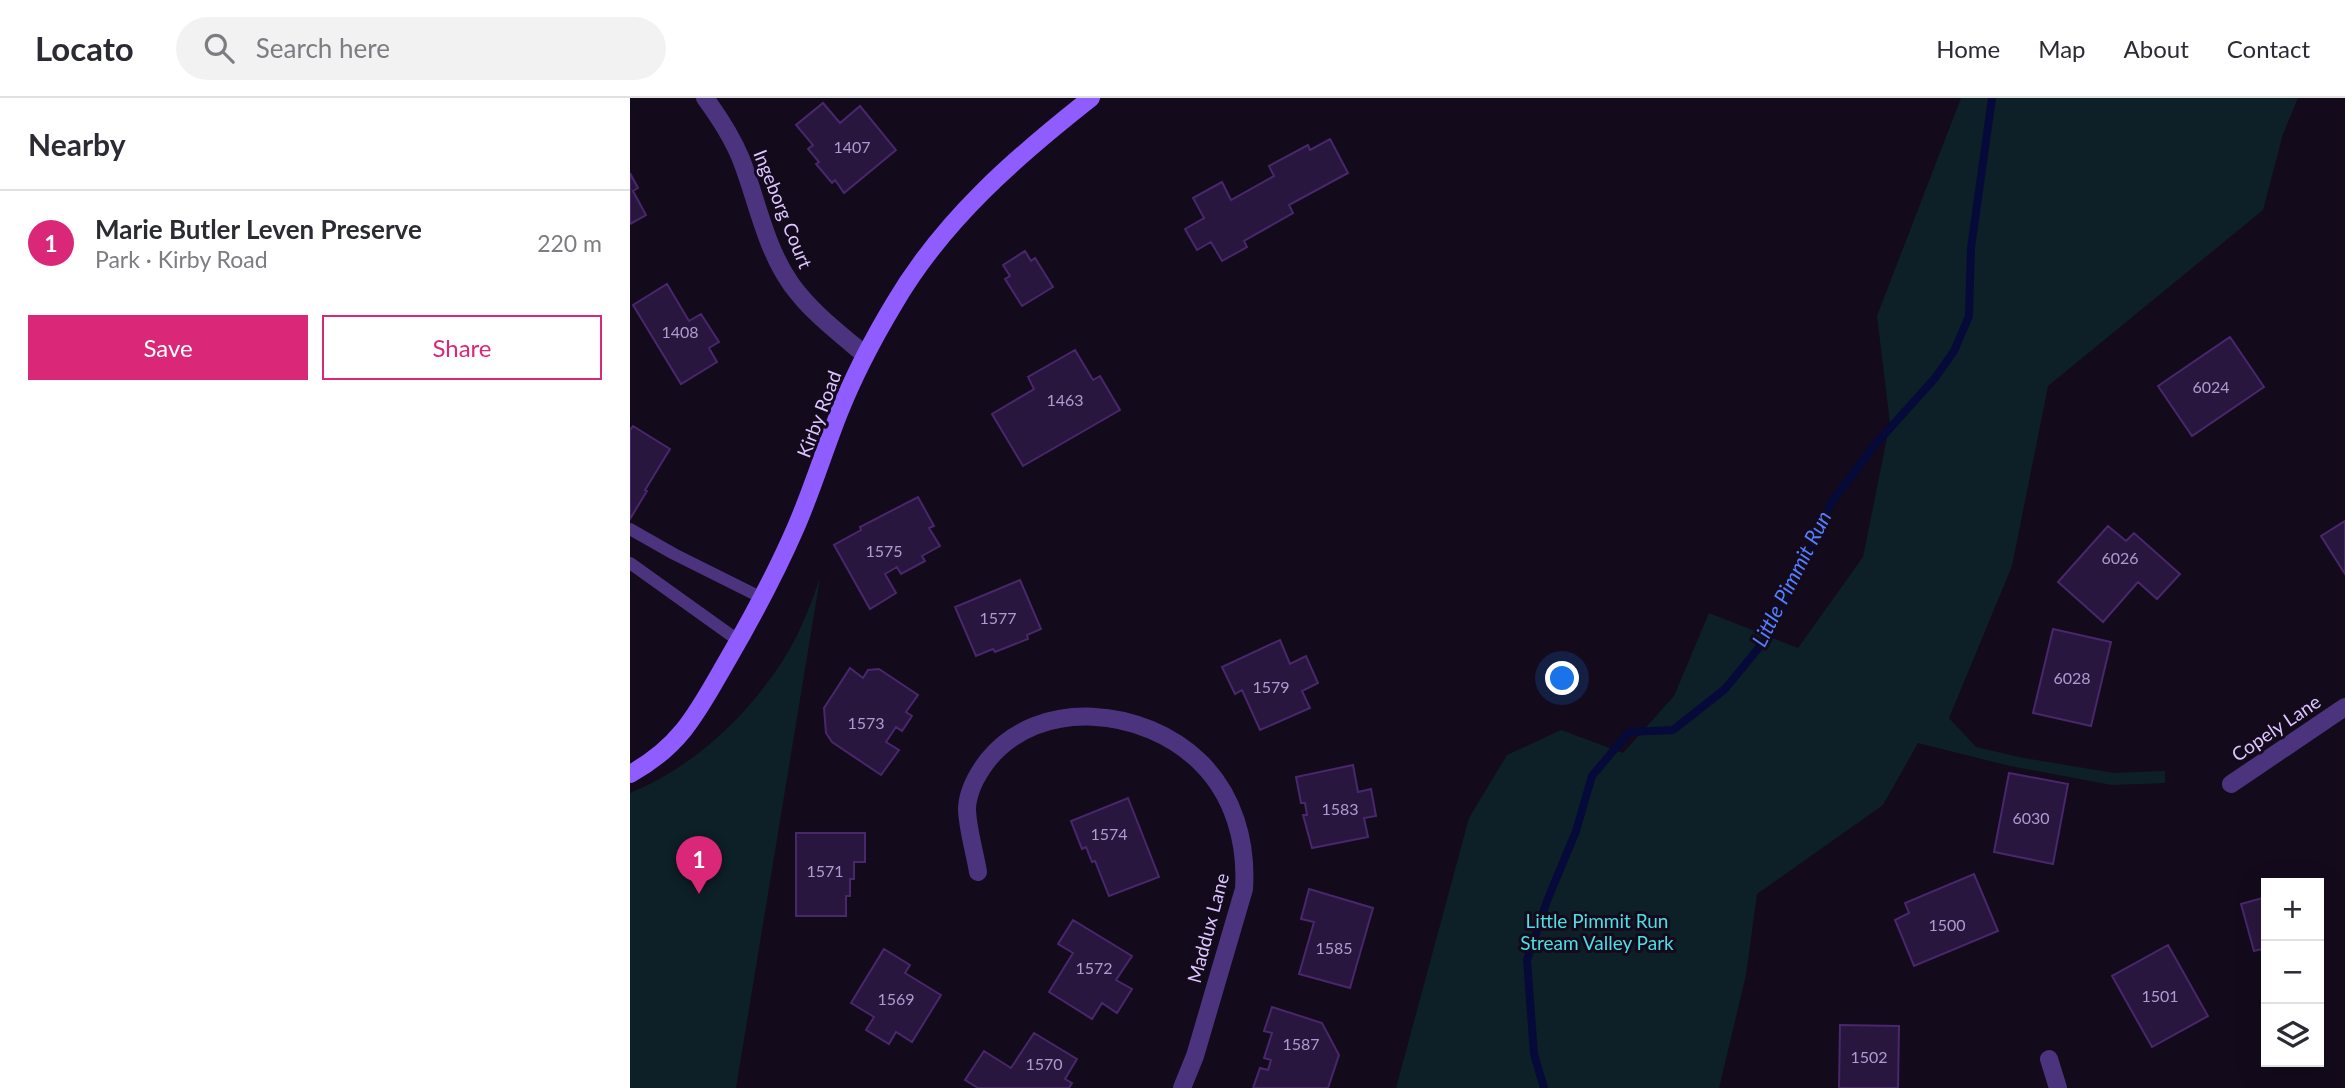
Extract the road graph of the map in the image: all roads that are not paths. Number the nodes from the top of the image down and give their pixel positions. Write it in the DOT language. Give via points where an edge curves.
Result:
graph roads {
  1 [pos="705,98"];
  2 [pos="1091,98"];
  3 [pos="865,355"];
  4 [pos="630,529"];
  5 [pos="630,563"];
  6 [pos="762,597"];
  7 [pos="738,641"];
  8 [pos="2345,707"];
  9 [pos="630,774"];
  10 [pos="2231,784"];
  11 [pos="978,872"];
  12 [pos="2049,1059"];
  13 [pos="1182,1088"];
  14 [pos="2058,1088"];
  1 -- 3 [label="street, Ingeborg Court" via="740,157 773,251 790,284 814,312"];
  2 -- 3 [label="main road, Kirby Road" via="1024,151 935,244"];
  3 -- 6 [label="main road, Kirby Road" via="796,528"];
  4 -- 6 [label="lane"];
  5 -- 7 [label="lane"];
  6 -- 7 [label="main road, Kirby Road"];
  7 -- 9 [label="main road, Kirby Road" via="684,732 660,756"];
  8 -- 10 [label="street, Copely Lane"];
  11 -- 13 [label="street, Maddux Lane" via="967,807 976,775 997,749 1025,731 1059,718 1097,716 1134,723 1172,741 1200,762 1224,794 1240,829 1244,889"];
  12 -- 14 [label="street"];
}
